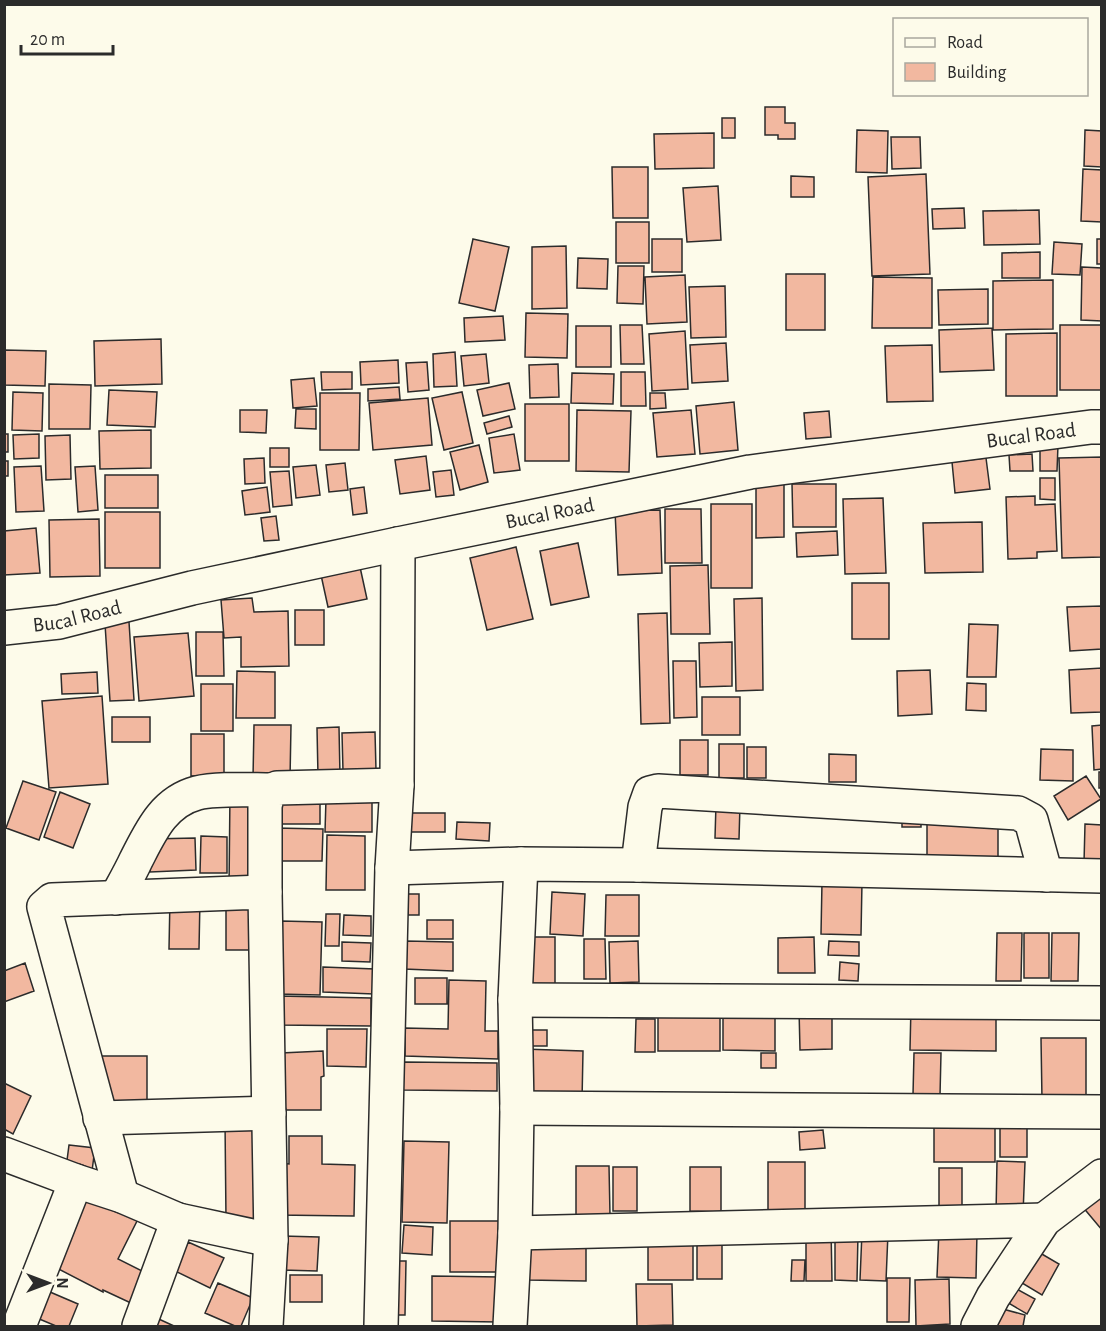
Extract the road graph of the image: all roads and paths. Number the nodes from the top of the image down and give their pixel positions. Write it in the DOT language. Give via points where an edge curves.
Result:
graph roads {
  1 [pos="1101,427"];
  2 [pos="398,544"];
  3 [pos="4,627"];
  4 [pos="396,786"];
  5 [pos="272,790"];
  6 [pos="521,864"];
  7 [pos="638,865"];
  8 [pos="392,868"];
  9 [pos="1046,875"];
  10 [pos="1101,876"];
  11 [pos="265,892"];
  12 [pos="116,898"];
  13 [pos="515,1000"];
  14 [pos="1101,1003"];
  15 [pos="517,1108"];
  16 [pos="269,1113"];
  17 [pos="1101,1113"];
  18 [pos="100,1118"];
  19 [pos="4,1154"];
  20 [pos="1101,1176"];
  21 [pos="76,1181"];
  22 [pos="122,1196"];
  23 [pos="178,1220"];
  24 [pos="1044,1220"];
  25 [pos="515,1233"];
  26 [pos="271,1240"];
  27 [pos="19,1326"];
  28 [pos="139,1326"];
  29 [pos="266,1326"];
  30 [pos="381,1326"];
  31 [pos="510,1326"];
  32 [pos="978,1326"];
  1 -- 2 [label="street, Bucal Road" via="750,472"];
  2 -- 3 [label="street, Bucal Road" via="192,588 59,622"];
  2 -- 4 [label="street"];
  4 -- 5 [label="street"];
  4 -- 8 [label="street"];
  5 -- 11 [label="street" via="265,806"];
  5 -- 12 [label="street" via="196,793 175,804 152,828"];
  6 -- 7 [label="street"];
  6 -- 8 [label="street"];
  6 -- 13 [label="street"];
  7 -- 9 [label="street"];
  7 -- 9 [label="street" via="645,807 650,793 658,791 1018,813 1030,820"];
  8 -- 30 [label="street"];
  9 -- 10 [label="street"];
  11 -- 12 [label="street"];
  11 -- 16 [label="street"];
  12 -- 18 [label="street" via="52,900 44,907"];
  13 -- 14 [label="street"];
  13 -- 15 [label="street"];
  15 -- 17 [label="street"];
  15 -- 25 [label="street"];
  16 -- 18 [label="street"];
  16 -- 26 [label="street"];
  18 -- 22 [label="street"];
  19 -- 21 [label="street"];
  20 -- 24 [label="street"];
  21 -- 22 [label="street"];
  21 -- 27 [label="street"];
  22 -- 23 [label="street"];
  23 -- 26 [label="street"];
  23 -- 28 [label="street"];
  24 -- 25 [label="street"];
  24 -- 32 [label="street"];
  25 -- 31 [label="street"];
  26 -- 29 [label="street"];
}
